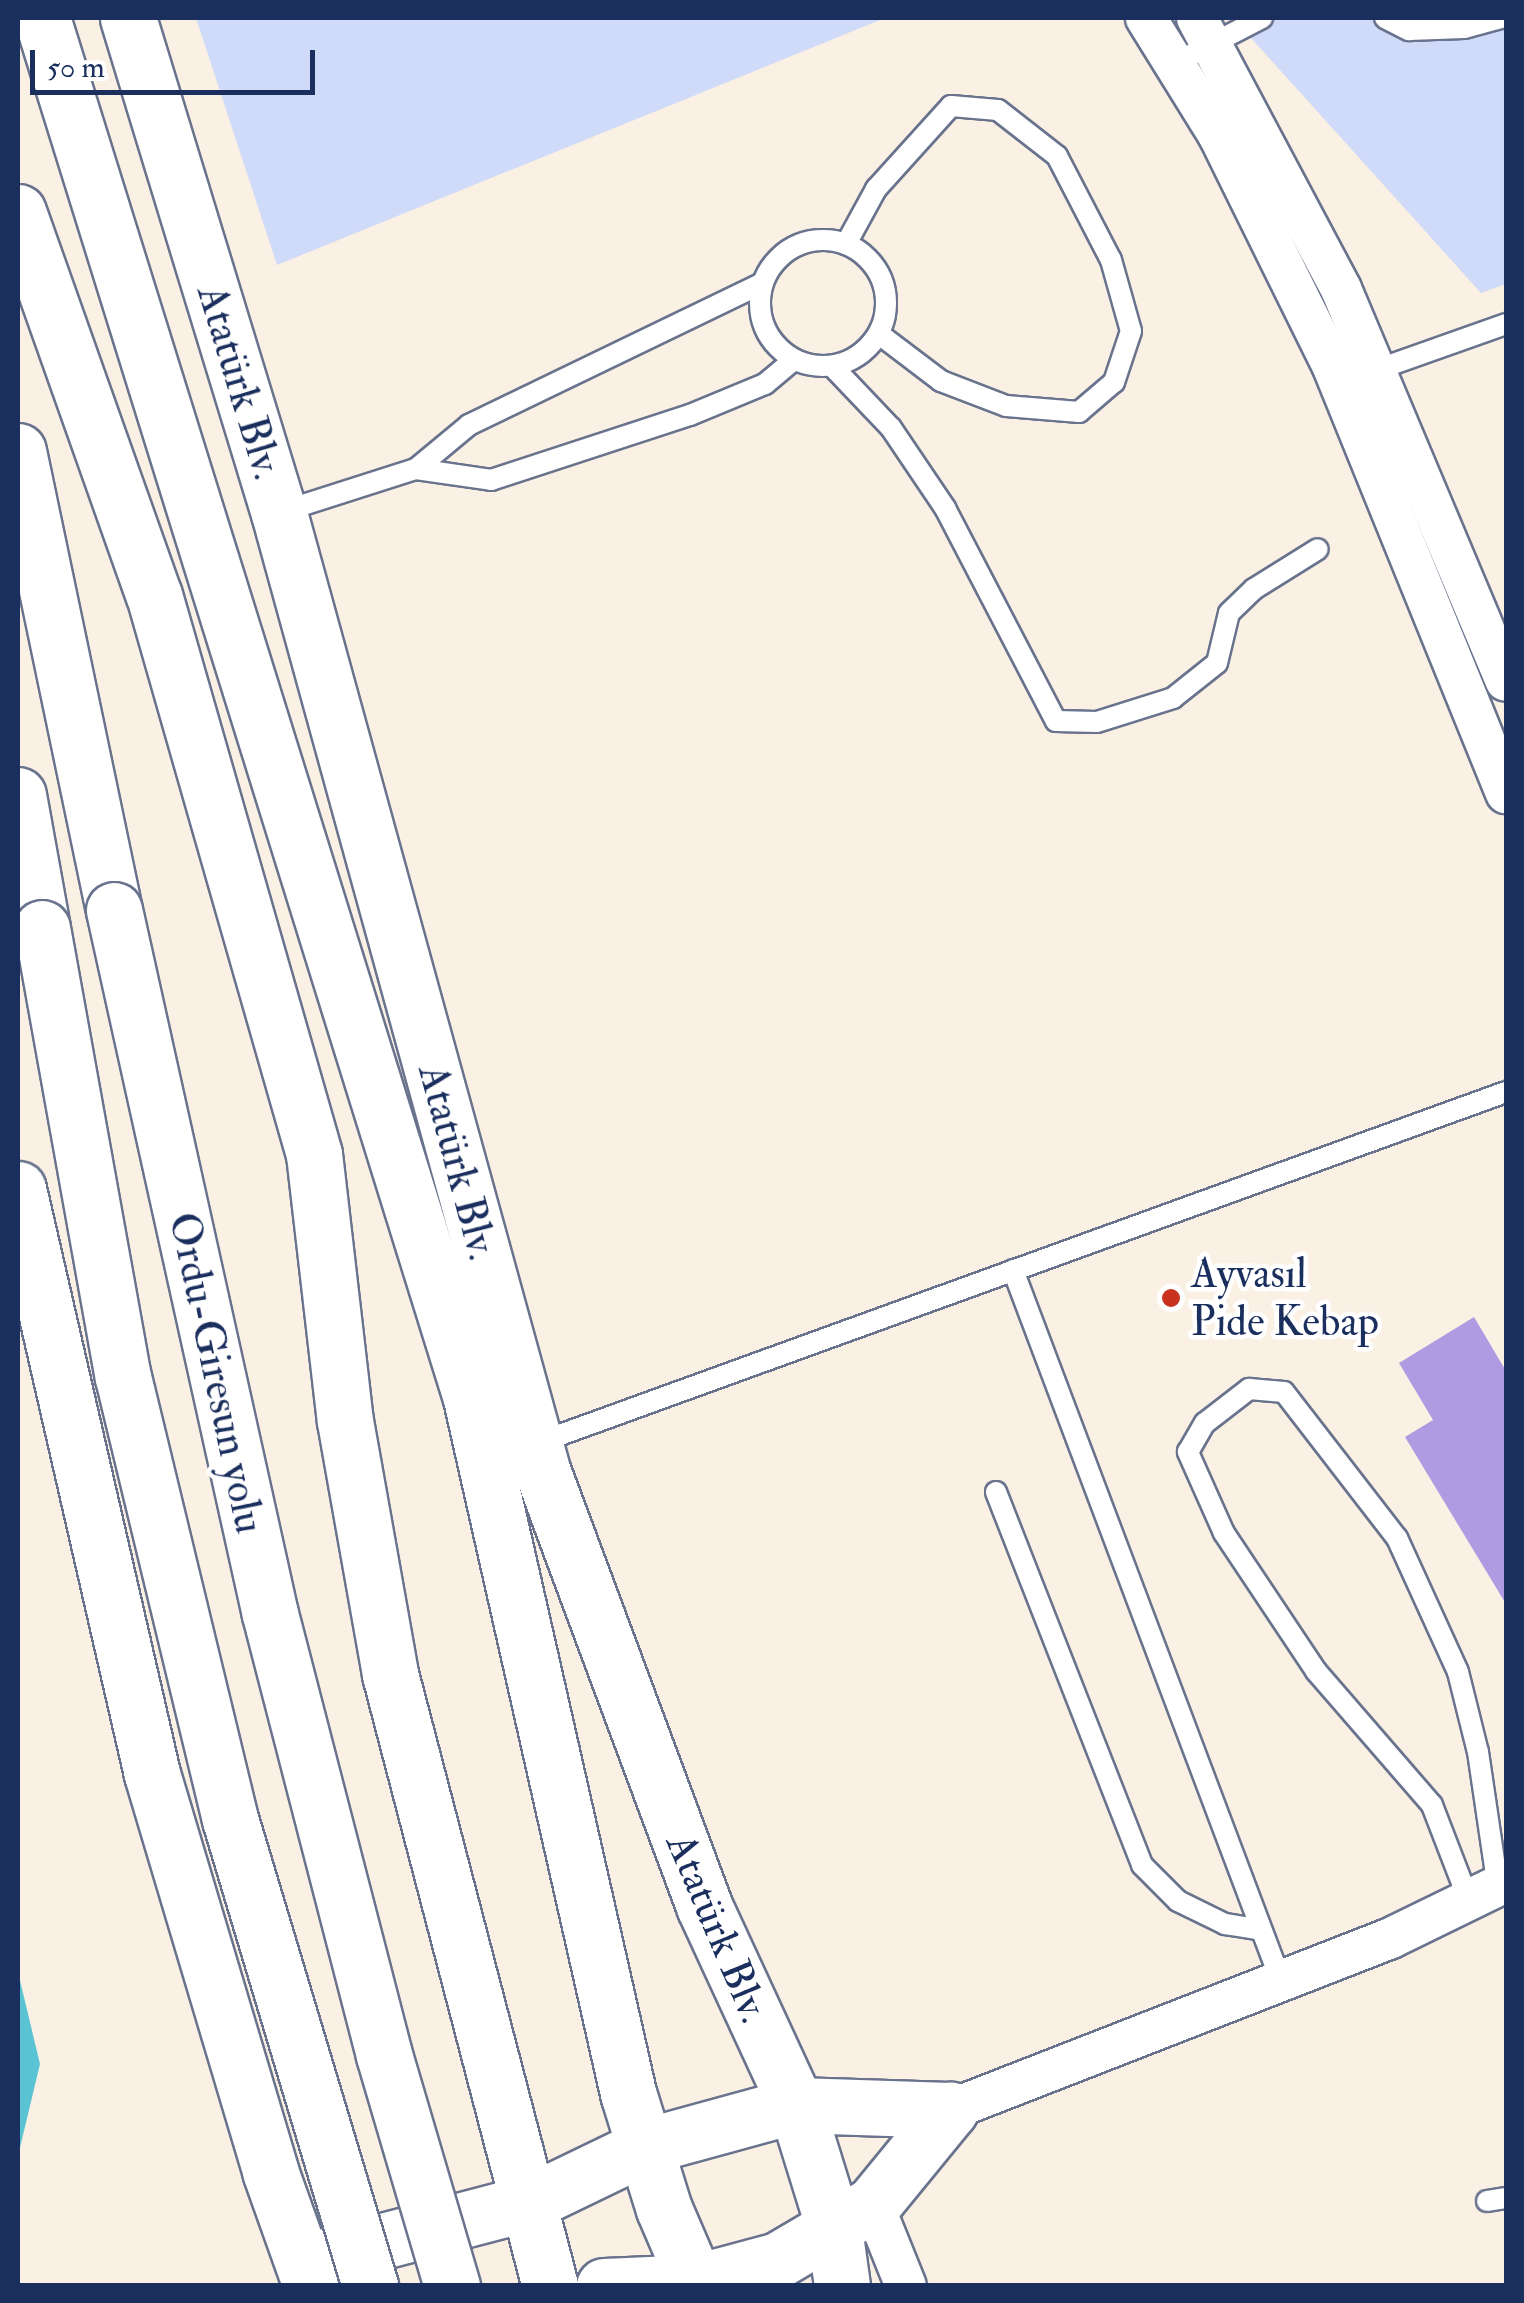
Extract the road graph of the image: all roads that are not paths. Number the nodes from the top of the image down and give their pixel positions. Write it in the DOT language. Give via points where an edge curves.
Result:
graph roads {
  1 [pos="42,18"];
  2 [pos="128,18"];
  3 [pos="1146,18"];
  4 [pos="1262,18"];
  5 [pos="1386,18"];
  6 [pos="1501,18"];
  7 [pos="1204,31"];
  8 [pos="1175,64"];
  9 [pos="18,212"];
  10 [pos="846,244"];
  11 [pos="763,282"];
  12 [pos="1506,324"];
  13 [pos="879,334"];
  14 [pos="794,360"];
  15 [pos="832,367"];
  16 [pos="1376,370"];
  17 [pos="18,450"];
  18 [pos="416,469"];
  19 [pos="279,513"];
  20 [pos="1318,548"];
  21 [pos="1506,681"];
  22 [pos="1506,792"];
  23 [pos="18,795"];
  24 [pos="1506,1092"];
  25 [pos="18,1189"];
  26 [pos="1013,1270"];
  27 [pos="535,1444"];
  28 [pos="996,1492"];
  29 [pos="1491,1890"];
  30 [pos="1262,1930"];
  31 [pos="1281,1981"];
  32 [pos="796,2105"];
  33 [pos="950,2110"];
  34 [pos="646,2146"];
  35 [pos="528,2203"];
  36 [pos="854,2216"];
  37 [pos="307,2274"];
  38 [pos="697,2284"];
  39 [pos="370,2286"];
  40 [pos="452,2286"];
  41 [pos="550,2286"];
  42 [pos="604,2286"];
  43 [pos="842,2286"];
  44 [pos="906,2286"];
  1 -- 34 [label="main road, Atatürk Blv." via="471,1398 628,2092"];
  2 -- 19 [label="main road, Atatürk Blv."];
  3 -- 8 [label="street"];
  4 -- 7 [label="lane"];
  5 -- 6 [label="lane" via="1409,30 1464,28"];
  7 -- 8 [label="lane"];
  7 -- 16 [label="street" via="1341,288"];
  8 -- 22 [label="street" via="1218,134 1332,366"];
  9 -- 35 [label="main road" via="154,595 314,1154 346,1422 390,1674"];
  10 -- 11 [label="lane" via="796,245"];
  10 -- 13 [label="lane" via="882,280 886,315"];
  10 -- 13 [label="lane" via="876,188 951,106 998,110 1057,156 1111,260 1131,331 1114,382 1079,412 1006,406 941,381"];
  11 -- 14 [label="lane" via="767,332"];
  11 -- 18 [label="lane" via="470,426"];
  12 -- 16 [label="lane"];
  13 -- 15 [label="lane" via="868,349"];
  14 -- 15 [label="lane"];
  14 -- 18 [label="lane" via="765,384 690,414 491,480"];
  15 -- 20 [label="lane" via="891,428 945,508 1056,721 1097,722 1172,698 1217,662 1230,614 1254,589"];
  16 -- 21 [label="street"];
  17 -- 40 [label="main road, Ordu-Giresun yolu, bridge" via="270,1614 384,2055"];
  18 -- 19 [label="lane"];
  19 -- 27 [label="main road, Atatürk Blv."];
  23 -- 39 [label="main road, Ordu-Giresun yolu, bridge" via="122,1377 230,1819"];
  24 -- 26 [label="lane"];
  25 -- 37 [label="main road" via="152,1774"];
  26 -- 27 [label="lane"];
  26 -- 30 [label="lane"];
  27 -- 32 [label="main road, Atatürk Blv." via="690,1870"];
  28 -- 30 [label="lane" via="1142,1864 1178,1901 1225,1924"];
  29 -- 29 [label="lane" via="1458,1672 1398,1538 1284,1392 1249,1389 1205,1423 1188,1452 1224,1533 1316,1671 1432,1805"];
  29 -- 31 [label="street"];
  30 -- 31 [label="lane"];
  31 -- 33 [label="street"];
  32 -- 33 [label="main road"];
  32 -- 34 [label="main road"];
  32 -- 36 [label="main road, Atatürk Blv."];
  33 -- 36 [label="main road"];
  34 -- 35 [label="main road"];
  34 -- 38 [label="main road, Atatürk Blv."];
  35 -- 37 [label="main road"];
  35 -- 41 [label="main road"];
  36 -- 38 [label="main road" via="778,2260"];
  36 -- 43 [label="main road, Atatürk Blv."];
  36 -- 44 [label="street"];
  38 -- 42 [label="main road"];
}
